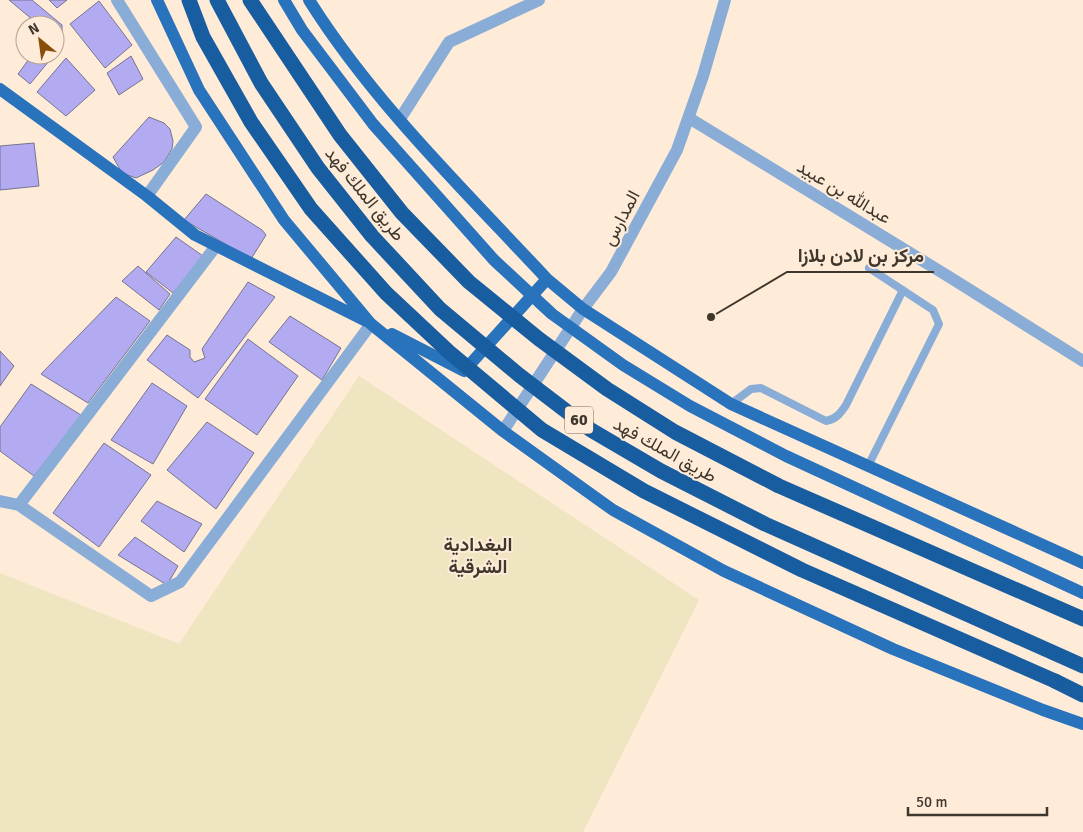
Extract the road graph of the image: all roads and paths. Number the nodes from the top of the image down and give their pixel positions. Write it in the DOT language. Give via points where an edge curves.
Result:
graph roads {
  1 [pos="117,0"];
  2 [pos="158,0"];
  3 [pos="189,0"];
  4 [pos="217,0"];
  5 [pos="250,0"];
  6 [pos="284,0"];
  7 [pos="309,0"];
  8 [pos="539,0"];
  9 [pos="725,0"];
  10 [pos="0,89"];
  11 [pos="689,118"];
  12 [pos="400,119"];
  13 [pos="146,196"];
  14 [pos="216,246"];
  15 [pos="869,268"];
  16 [pos="547,279"];
  17 [pos="903,290"];
  18 [pos="583,309"];
  19 [pos="371,324"];
  20 [pos="1083,361"];
  21 [pos="731,404"];
  22 [pos="504,431"];
  23 [pos="868,466"];
  24 [pos="0,501"];
  25 [pos="19,505"];
  26 [pos="1083,563"];
  27 [pos="1083,593"];
  28 [pos="1083,619"];
  29 [pos="1083,666"];
  30 [pos="1083,695"];
  31 [pos="1083,724"];
  1 -- 13 [label="street" via="196,128"];
  2 -- 19 [label="main road" via="199,90 284,220"];
  3 -- 30 [label="highway, bridge" via="202,37 251,122 311,209 386,293 449,352 542,430 644,491 802,570"];
  4 -- 29 [label="highway, طريق الملك فهد / 60, bridge" via="260,83 318,168 372,236 440,309 519,375 591,430 670,476 765,524"];
  5 -- 28 [label="highway, طريق الملك فهد / 60, bridge" via="340,135 402,213 469,282 539,339 675,432 779,486"];
  6 -- 27 [label="main road, bridge" via="302,30 373,124 494,260 552,314 622,365 690,406 786,456"];
  7 -- 12 [label="main road" via="331,35"];
  8 -- 12 [label="street" via="449,42"];
  9 -- 11 [label="street, المدارس"];
  10 -- 13 [label="main road"];
  11 -- 18 [label="street, المدارس" via="677,150 611,272"];
  11 -- 20 [label="street, عبدالله بن عبيد"];
  12 -- 16 [label="main road"];
  13 -- 14 [label="main road" via="195,235"];
  14 -- 19 [label="main road"];
  14 -- 25 [label="street"];
  15 -- 17 [label="lane"];
  16 -- 18 [label="main road"];
  16 -- 19 [label="main road" via="464,371"];
  17 -- 21 [label="lane" via="846,405 833,420 826,421 761,388 751,389"];
  17 -- 23 [label="lane" via="933,310 939,324"];
  18 -- 21 [label="main road"];
  18 -- 22 [label="street, المدارس"];
  19 -- 22 [label="main road"];
  19 -- 25 [label="street" via="180,582 151,596"];
  21 -- 23 [label="main road"];
  22 -- 31 [label="main road" via="613,510 724,571 893,649"];
  23 -- 26 [label="main road"];
  24 -- 25 [label="street"];
}
